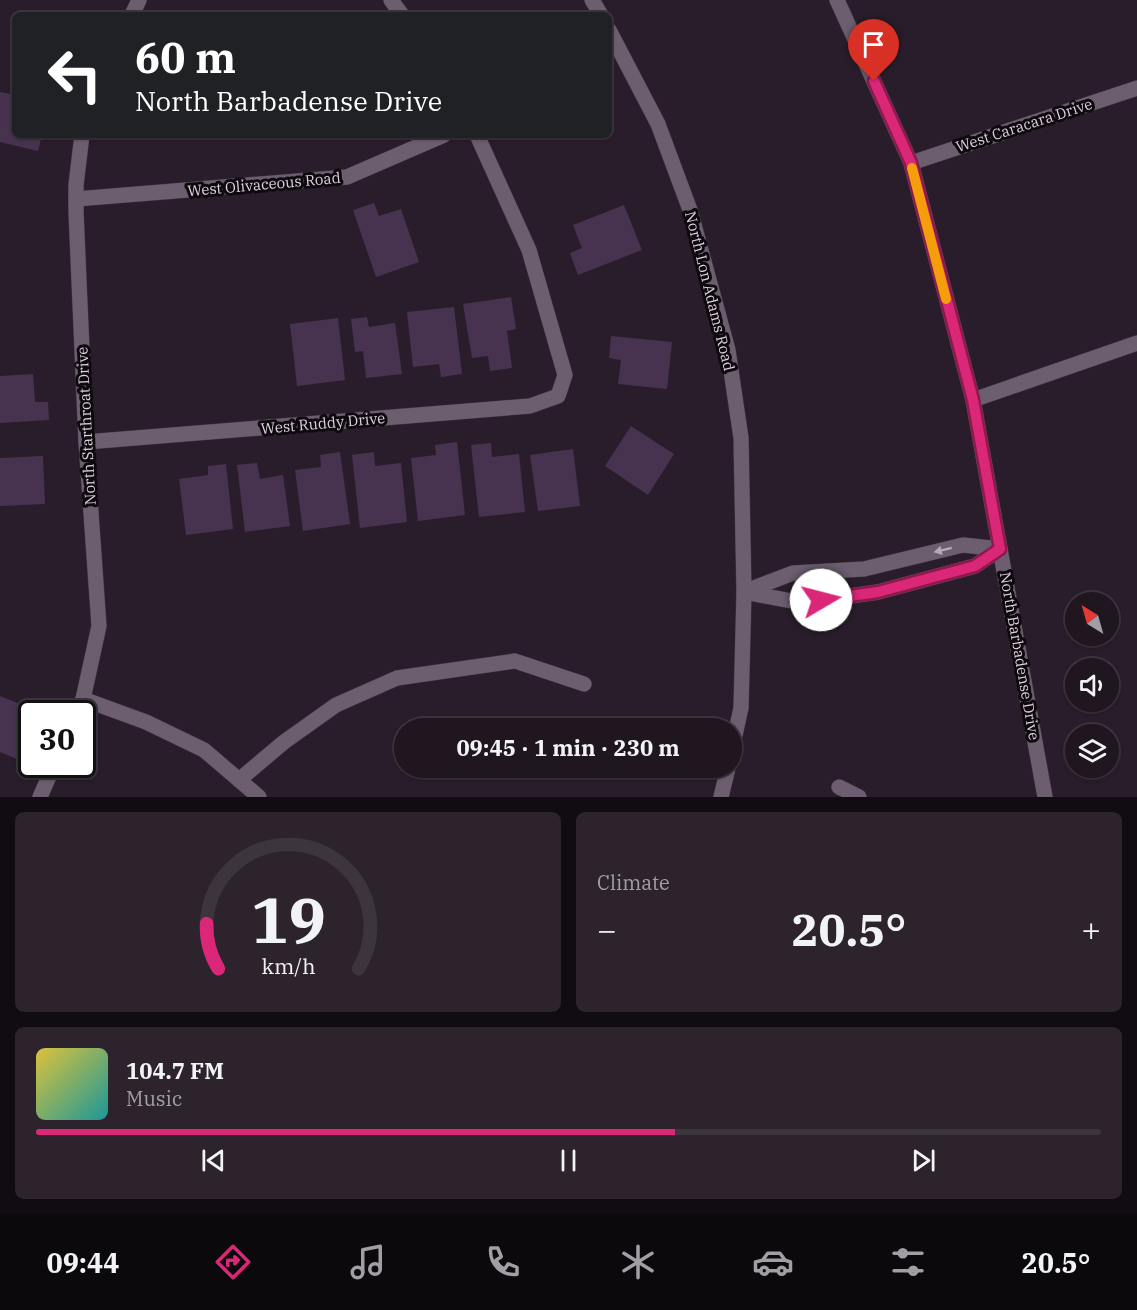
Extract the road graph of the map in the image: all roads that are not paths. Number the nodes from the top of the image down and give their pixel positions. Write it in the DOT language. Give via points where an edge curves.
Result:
graph roads {
  1 [pos="837,0"];
  2 [pos="612,36"];
  3 [pos="1137,88"];
  4 [pos="82,138"];
  5 [pos="437,138"];
  6 [pos="478,138"];
  7 [pos="911,163"];
  8 [pos="76,199"];
  9 [pos="1137,343"];
  10 [pos="973,400"];
  11 [pos="86,442"];
  12 [pos="1000,549"];
  13 [pos="744,592"];
  14 [pos="584,684"];
  15 [pos="83,699"];
  16 [pos="739,718"];
  17 [pos="48,778"];
  18 [pos="726,778"];
  19 [pos="239,780"];
  20 [pos="838,787"];
  21 [pos="40,797"];
  22 [pos="259,797"];
  23 [pos="721,797"];
  24 [pos="859,797"];
  25 [pos="1045,797"];
  1 -- 7 [label="street, North Barbadense Drive"];
  2 -- 13 [label="street, North Lon Adams Road" via="658,124 690,210 728,350 741,438"];
  3 -- 7 [label="street, West Caracara Drive"];
  4 -- 8 [label="street, North Starthroat Drive"];
  5 -- 8 [label="street, West Olivaceous Road" via="347,177"];
  6 -- 11 [label="street, West Ruddy Drive" via="528,250 565,375 558,396 530,406"];
  7 -- 10 [label="street, North Barbadense Drive"];
  8 -- 11 [label="street, North Starthroat Drive"];
  9 -- 10 [label="street"];
  10 -- 12 [label="street, North Barbadense Drive"];
  11 -- 15 [label="street, North Starthroat Drive" via="99,626"];
  12 -- 13 [label="street, one-way" via="963,545 864,569 793,573"];
  12 -- 13 [label="street" via="975,566 878,592 802,603"];
  12 -- 25 [label="street, North Barbadense Drive"];
  13 -- 16 [label="street, North Lon Adams Road"];
  14 -- 19 [label="street" via="515,661 397,678 336,705"];
  15 -- 19 [label="street" via="146,722 204,750"];
  17 -- 21 [label="street"];
  18 -- 23 [label="street"];
  19 -- 22 [label="street"];
  20 -- 24 [label="street"];
}
